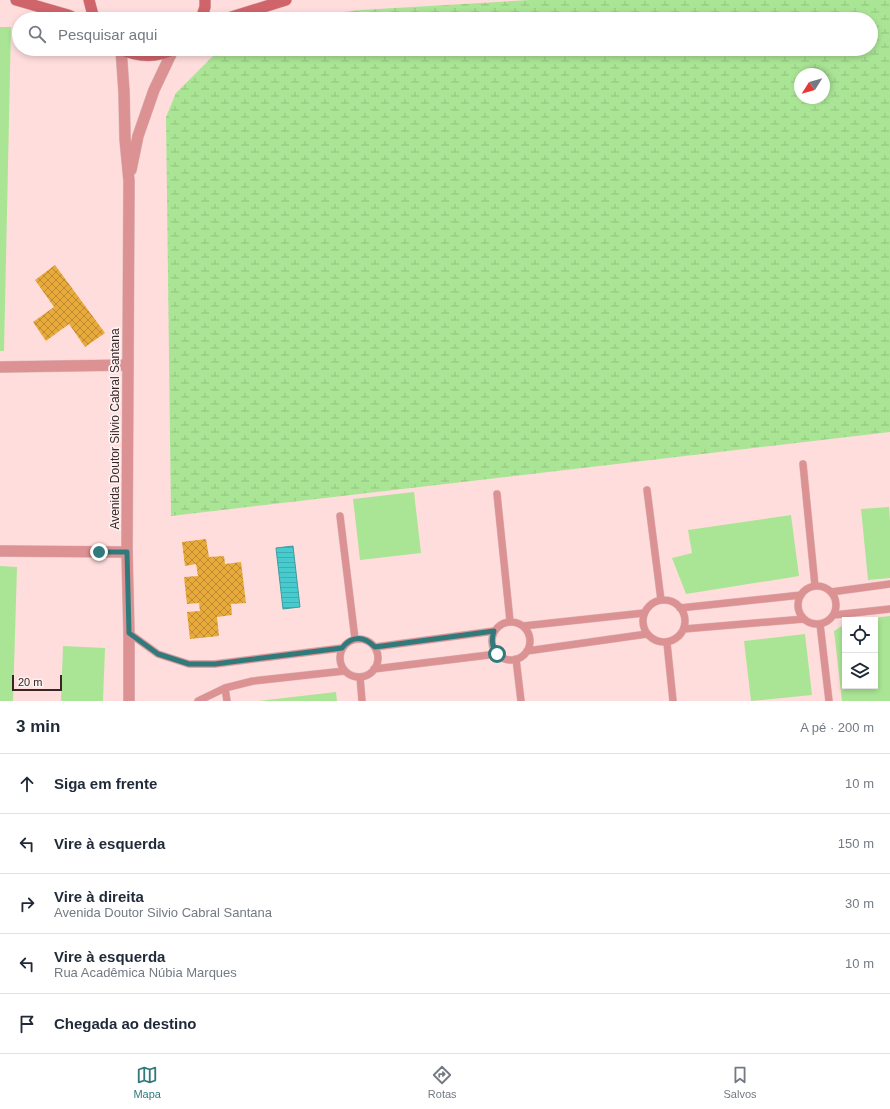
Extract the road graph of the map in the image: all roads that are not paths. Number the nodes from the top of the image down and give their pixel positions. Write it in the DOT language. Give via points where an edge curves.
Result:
graph roads {
  1 [pos="16,0"];
  2 [pos="89,0"];
  3 [pos="205,0"];
  4 [pos="286,0"];
  5 [pos="58,12"];
  6 [pos="92,12"];
  7 [pos="203,12"];
  8 [pos="247,12"];
  9 [pos="121,56"];
  10 [pos="171,56"];
  11 [pos="129,180"];
  12 [pos="128,365"];
  13 [pos="0,367"];
  14 [pos="803,464"];
  15 [pos="647,490"];
  16 [pos="497,494"];
  17 [pos="340,516"];
  18 [pos="0,551"];
  19 [pos="127,552"];
  20 [pos="890,584"];
  21 [pos="815,586"];
  22 [pos="831,592"];
  23 [pos="801,595"];
  24 [pos="661,600"];
  25 [pos="680,608"];
  26 [pos="890,609"];
  27 [pos="644,613"];
  28 [pos="834,615"];
  29 [pos="804,619"];
  30 [pos="510,621"];
  31 [pos="820,624"];
  32 [pos="523,626"];
  33 [pos="684,629"];
  34 [pos="494,631"];
  35 [pos="129,633"];
  36 [pos="647,634"];
  37 [pos="355,639"];
  38 [pos="667,642"];
  39 [pos="375,647"];
  40 [pos="342,648"];
  41 [pos="527,651"];
  42 [pos="497,654"];
  43 [pos="516,659"];
  44 [pos="374,669"];
  45 [pos="344,671"];
  46 [pos="360,677"];
  47 [pos="225,688"];
  48 [pos="128,701"];
  49 [pos="198,701"];
  50 [pos="227,701"];
  51 [pos="362,701"];
  52 [pos="521,701"];
  53 [pos="673,701"];
  54 [pos="829,701"];
  1 -- 5 [label="main road"];
  2 -- 6 [label="main road"];
  3 -- 7 [label="main road"];
  4 -- 8 [label="main road"];
  9 -- 11 [label="street, Avenida Doutor Silvio Cabral Santana"];
  10 -- 11 [label="street, Avenida Doutor Silvio Cabral Santana" via="154,90 138,136"];
  11 -- 12 [label="street, Avenida Doutor Silvio Cabral Santana"];
  12 -- 13 [label="street"];
  12 -- 19 [label="street, Avenida Doutor Silvio Cabral Santana"];
  14 -- 21 [label="lane"];
  15 -- 24 [label="lane"];
  16 -- 30 [label="lane"];
  17 -- 37 [label="lane"];
  18 -- 19 [label="street"];
  19 -- 35 [label="street, Avenida Doutor Silvio Cabral Santana"];
  20 -- 22 [label="lane"];
  21 -- 22 [label="lane" via="821,586"];
  21 -- 23 [label="lane"];
  22 -- 28 [label="lane" via="836,603"];
  23 -- 25 [label="lane"];
  23 -- 29 [label="lane" via="798,607"];
  24 -- 25 [label="lane" via="668,600"];
  24 -- 27 [label="lane" via="654,602"];
  25 -- 33 [label="lane" via="685,618"];
  26 -- 28 [label="lane"];
  27 -- 32 [label="lane"];
  27 -- 36 [label="lane" via="642,620"];
  28 -- 31 [label="lane" via="830,620"];
  29 -- 31 [label="lane"];
  29 -- 33 [label="lane"];
  30 -- 32 [label="lane"];
  30 -- 34 [label="lane" via="501,624"];
  31 -- 54 [label="lane"];
  32 -- 41 [label="lane" via="529,635"];
  33 -- 38 [label="lane" via="680,636"];
  34 -- 39 [label="lane"];
  34 -- 42 [label="lane" via="492,643"];
  35 -- 40 [label="lane" via="158,654 189,664 215,664"];
  35 -- 48 [label="street, Avenida Doutor Silvio Cabral Santana"];
  36 -- 38 [label="lane" via="656,641"];
  36 -- 41 [label="lane"];
  37 -- 39 [label="lane" via="367,640"];
  37 -- 40 [label="lane"];
  38 -- 53 [label="lane"];
  39 -- 44 [label="lane" via="378,658"];
  40 -- 45 [label="lane" via="339,660"];
  41 -- 43 [label="lane"];
  42 -- 43 [label="lane" via="506,659"];
  42 -- 44 [label="lane"];
  43 -- 52 [label="lane"];
  44 -- 46 [label="lane"];
  45 -- 46 [label="lane" via="354,677"];
  45 -- 47 [label="lane" via="253,681"];
  46 -- 51 [label="lane"];
  47 -- 49 [label="lane"];
  47 -- 50 [label="lane"];
}
